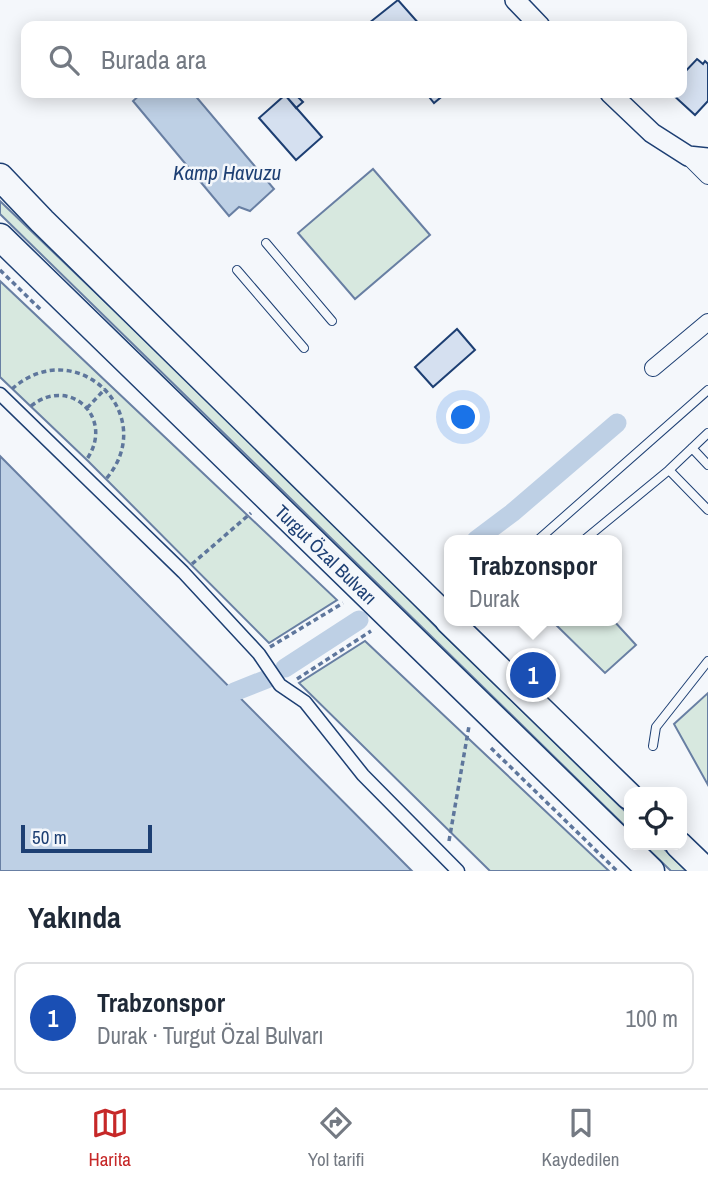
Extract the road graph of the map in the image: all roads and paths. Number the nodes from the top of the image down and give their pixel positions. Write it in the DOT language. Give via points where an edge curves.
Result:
graph roads {
  1 [pos="515,0"];
  2 [pos="535,21"];
  3 [pos="615,98"];
  4 [pos="688,156"];
  5 [pos="708,158"];
  6 [pos="708,176"];
  7 [pos="0,177"];
  8 [pos="0,237"];
  9 [pos="266,243"];
  10 [pos="237,270"];
  11 [pos="332,321"];
  12 [pos="708,322"];
  13 [pos="304,348"];
  14 [pos="653,368"];
  15 [pos="105,389"];
  16 [pos="708,390"];
  17 [pos="2,396"];
  18 [pos="87,408"];
  19 [pos="22,416"];
  20 [pos="708,433"];
  21 [pos="692,448"];
  22 [pos="708,465"];
  23 [pos="79,468"];
  24 [pos="669,470"];
  25 [pos="99,487"];
  26 [pos="708,510"];
  27 [pos="251,513"];
  28 [pos="544,535"];
  29 [pos="590,535"];
  30 [pos="183,572"];
  31 [pos="344,603"];
  32 [pos="444,616"];
  33 [pos="454,626"];
  34 [pos="371,631"];
  35 [pos="259,654"];
  36 [pos="708,661"];
  37 [pos="284,688"];
  38 [pos="469,726"];
  39 [pos="653,746"];
  40 [pos="624,791"];
  41 [pos="684,850"];
  42 [pos="446,859"];
  43 [pos="458,871"];
  44 [pos="651,871"];
  45 [pos="706,871"];
  1 -- 2 [label="street"];
  3 -- 4 [label="street" via="652,133"];
  4 -- 5 [label="street"];
  4 -- 6 [label="street"];
  7 -- 32 [label="highway, Turgut Özal Bulvarı"];
  8 -- 44 [label="highway, Turgut Özal Bulvarı"];
  9 -- 11 [label="lane"];
  10 -- 13 [label="lane"];
  12 -- 14 [label="street"];
  15 -- 17 [label="path" via="80,373 53,370 27,377"];
  15 -- 18 [label="path"];
  15 -- 25 [label="path" via="118,409 124,435 118,461"];
  16 -- 28 [label="lane"];
  17 -- 19 [label="street"];
  18 -- 19 [label="path" via="69,397 50,396"];
  18 -- 23 [label="path" via="95,422 96,440"];
  19 -- 23 [label="street"];
  20 -- 21 [label="lane"];
  21 -- 22 [label="lane"];
  21 -- 24 [label="lane"];
  23 -- 25 [label="street"];
  24 -- 26 [label="lane"];
  24 -- 29 [label="lane"];
  25 -- 30 [label="street"];
  27 -- 30 [label="path"];
  30 -- 35 [label="street"];
  31 -- 35 [label="path"];
  33 -- 40 [label="highway, Turgut Özal Bulvarı"];
  34 -- 37 [label="path"];
  35 -- 37 [label="street"];
  36 -- 39 [label="lane" via="656,727"];
  37 -- 42 [label="street" via="305,702 363,775"];
  38 -- 42 [label="path"];
  41 -- 45 [label="highway"];
  42 -- 43 [label="street"];
}
